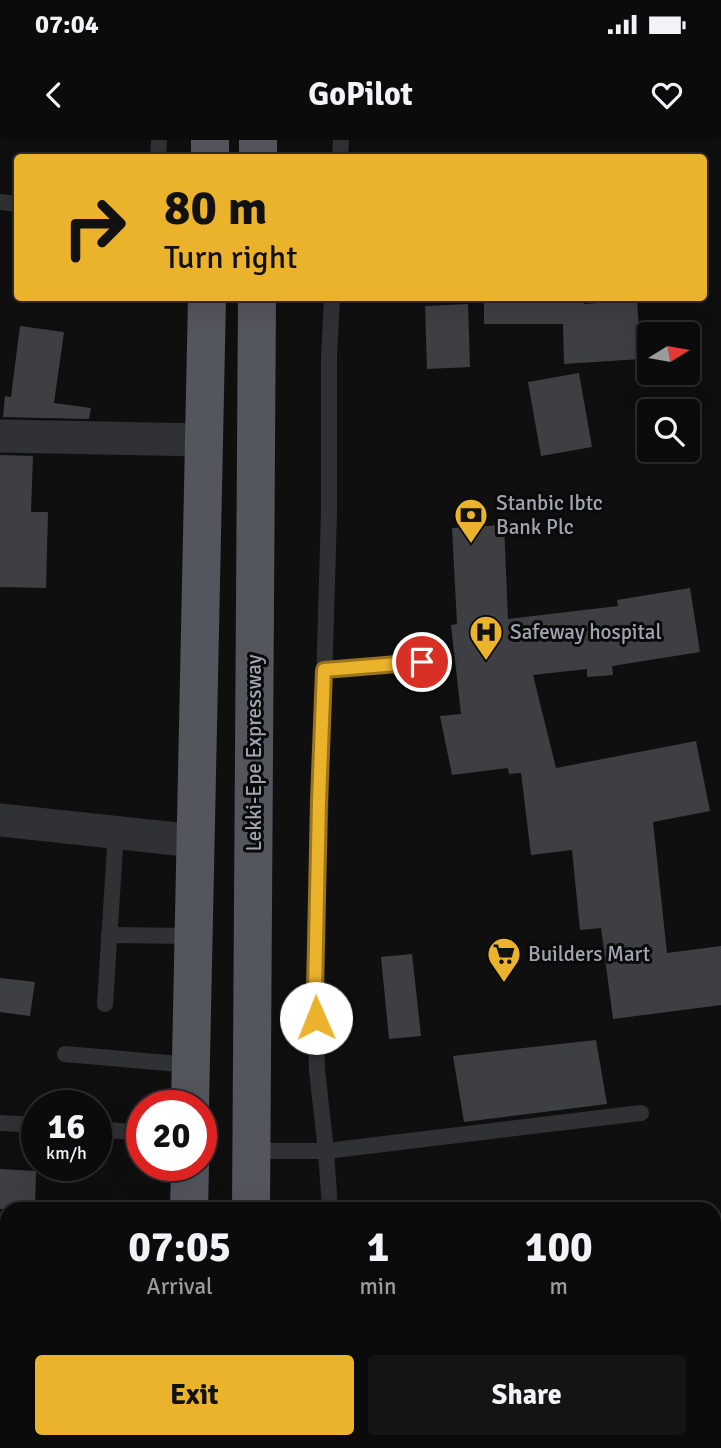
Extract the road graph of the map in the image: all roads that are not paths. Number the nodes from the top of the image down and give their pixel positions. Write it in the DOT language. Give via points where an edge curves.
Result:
graph roads {
  1 [pos="207,301"];
  2 [pos="257,301"];
  3 [pos="332,301"];
  4 [pos="0,436"];
  5 [pos="203,440"];
  6 [pos="422,662"];
  7 [pos="324,670"];
  8 [pos="0,820"];
  9 [pos="116,832"];
  10 [pos="195,841"];
  11 [pos="109,936"];
  12 [pos="193,936"];
  13 [pos="104,1004"];
  14 [pos="65,1054"];
  15 [pos="191,1065"];
  16 [pos="190,1090"];
  17 [pos="641,1113"];
  18 [pos="0,1123"];
  19 [pos="21,1124"];
  20 [pos="251,1151"];
  21 [pos="326,1151"];
  22 [pos="190,1181"];
  23 [pos="189,1202"];
  24 [pos="251,1202"];
  25 [pos="330,1202"];
  1 -- 5 [label="highway"];
  2 -- 20 [label="highway, Lekki-Epe Expressway"];
  3 -- 7 [label="lane"];
  4 -- 5 [label="street"];
  5 -- 10 [label="highway"];
  6 -- 7 [label="lane"];
  7 -- 21 [label="lane" via="315,991"];
  8 -- 9 [label="street"];
  9 -- 10 [label="street"];
  9 -- 11 [label="lane"];
  10 -- 12 [label="highway"];
  11 -- 12 [label="lane"];
  11 -- 13 [label="lane"];
  12 -- 15 [label="highway"];
  14 -- 15 [label="lane"];
  15 -- 16 [label="highway"];
  17 -- 21 [label="lane"];
  18 -- 19 [label="lane"];
  20 -- 21 [label="lane"];
  20 -- 24 [label="highway, Lekki-Epe Expressway"];
  21 -- 25 [label="lane"];
  22 -- 23 [label="highway"];
}
